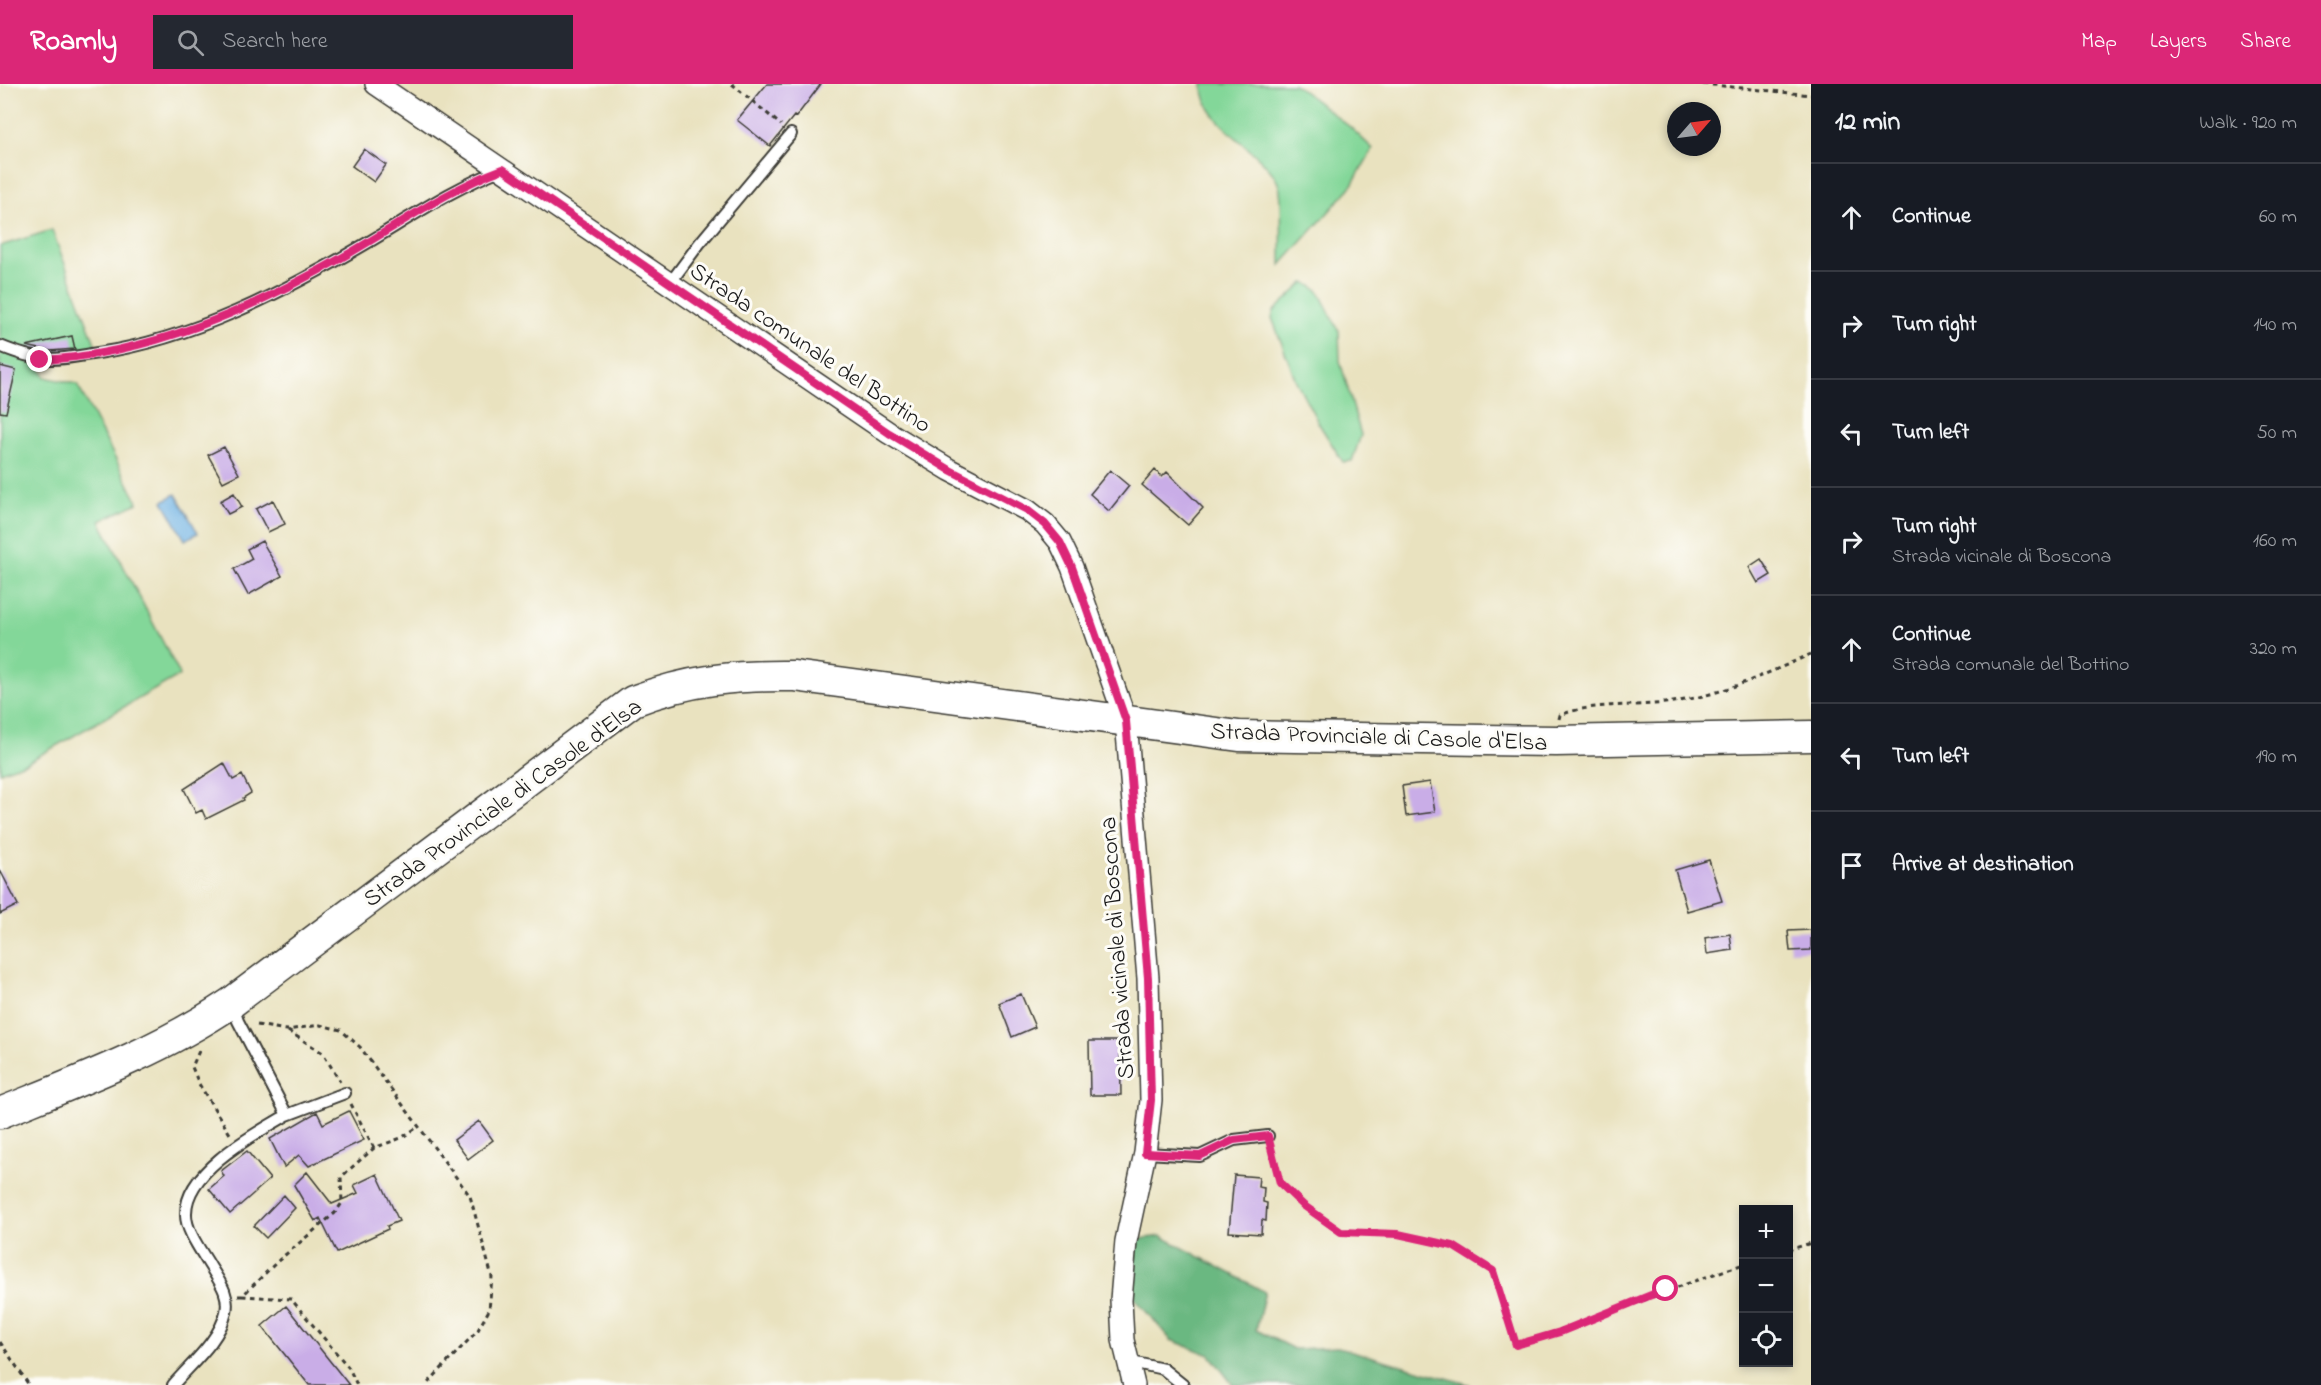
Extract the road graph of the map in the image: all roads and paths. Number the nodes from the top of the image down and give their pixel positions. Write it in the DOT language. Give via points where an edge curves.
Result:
graph roads {
  1 [pos="376,84"];
  2 [pos="732,84"];
  3 [pos="1703,84"];
  4 [pos="1811,95"];
  5 [pos="791,134"];
  6 [pos="503,169"];
  7 [pos="670,283"];
  8 [pos="0,346"];
  9 [pos="1811,654"];
  10 [pos="1126,721"];
  11 [pos="1811,736"];
  12 [pos="1556,741"];
  13 [pos="235,1012"];
  14 [pos="207,1047"];
  15 [pos="345,1093"];
  16 [pos="0,1113"];
  17 [pos="287,1115"];
  18 [pos="418,1127"];
  19 [pos="1268,1136"];
  20 [pos="236,1145"];
  21 [pos="1145,1153"];
  22 [pos="1811,1242"];
  23 [pos="1793,1248"];
  24 [pos="1739,1265"];
  25 [pos="227,1295"];
  26 [pos="242,1296"];
  27 [pos="0,1342"];
  28 [pos="1127,1361"];
  29 [pos="29,1385"];
  30 [pos="173,1385"];
  31 [pos="357,1385"];
  32 [pos="426,1385"];
  33 [pos="1134,1385"];
  34 [pos="1183,1385"];
  1 -- 6 [label="street, Strada comunale del Bottino"];
  2 -- 5 [label="path"];
  3 -- 4 [label="path"];
  5 -- 7 [label="lane"];
  6 -- 7 [label="street, Strada comunale del Bottino"];
  6 -- 8 [label="lane" via="477,179 341,258 206,325 123,350 67,359 40,360"];
  7 -- 10 [label="street, Strada comunale del Bottino" via="889,433 1027,510 1045,524 1060,542 1072,567"];
  9 -- 12 [label="path" via="1721,692 1672,703 1582,707 1560,715"];
  10 -- 12 [label="main road, Strada Provinciale di Casole d'Elsa" via="1239,736"];
  10 -- 13 [label="main road, Strada Provinciale di Casole d'Elsa" via="795,676 729,677 661,690 633,701 576,741"];
  10 -- 21 [label="street, Strada vicinale di Boscona" via="1148,978 1151,1100"];
  11 -- 12 [label="main road, Strada Provinciale di Casole d'Elsa"];
  13 -- 16 [label="main road, Strada Provinciale di Casole d'Elsa"];
  13 -- 17 [label="lane"];
  13 -- 18 [label="path" via="286,1030 320,1025 341,1030 360,1047"];
  14 -- 20 [label="path" via="198,1051 192,1067"];
  15 -- 17 [label="lane"];
  17 -- 20 [label="lane"];
  18 -- 26 [label="path" via="374,1148 341,1177 342,1203 335,1213"];
  18 -- 32 [label="path" via="470,1196 492,1277 489,1310 478,1330"];
  19 -- 21 [label="lane" via="1234,1140 1200,1156"];
  19 -- 24 [label="path" via="1280,1183 1341,1232 1398,1234 1453,1246 1493,1271 1516,1345"];
  20 -- 25 [label="lane" via="199,1179 188,1198 185,1215"];
  21 -- 28 [label="street, Strada vicinale di Boscona" via="1126,1241 1121,1313"];
  22 -- 23 [label="path"];
  25 -- 26 [label="path"];
  25 -- 30 [label="lane" via="219,1331"];
  26 -- 31 [label="path" via="291,1299 349,1368"];
  27 -- 29 [label="path"];
  28 -- 33 [label="street, Strada vicinale di Boscona"];
  28 -- 34 [label="lane" via="1163,1369"];
}
